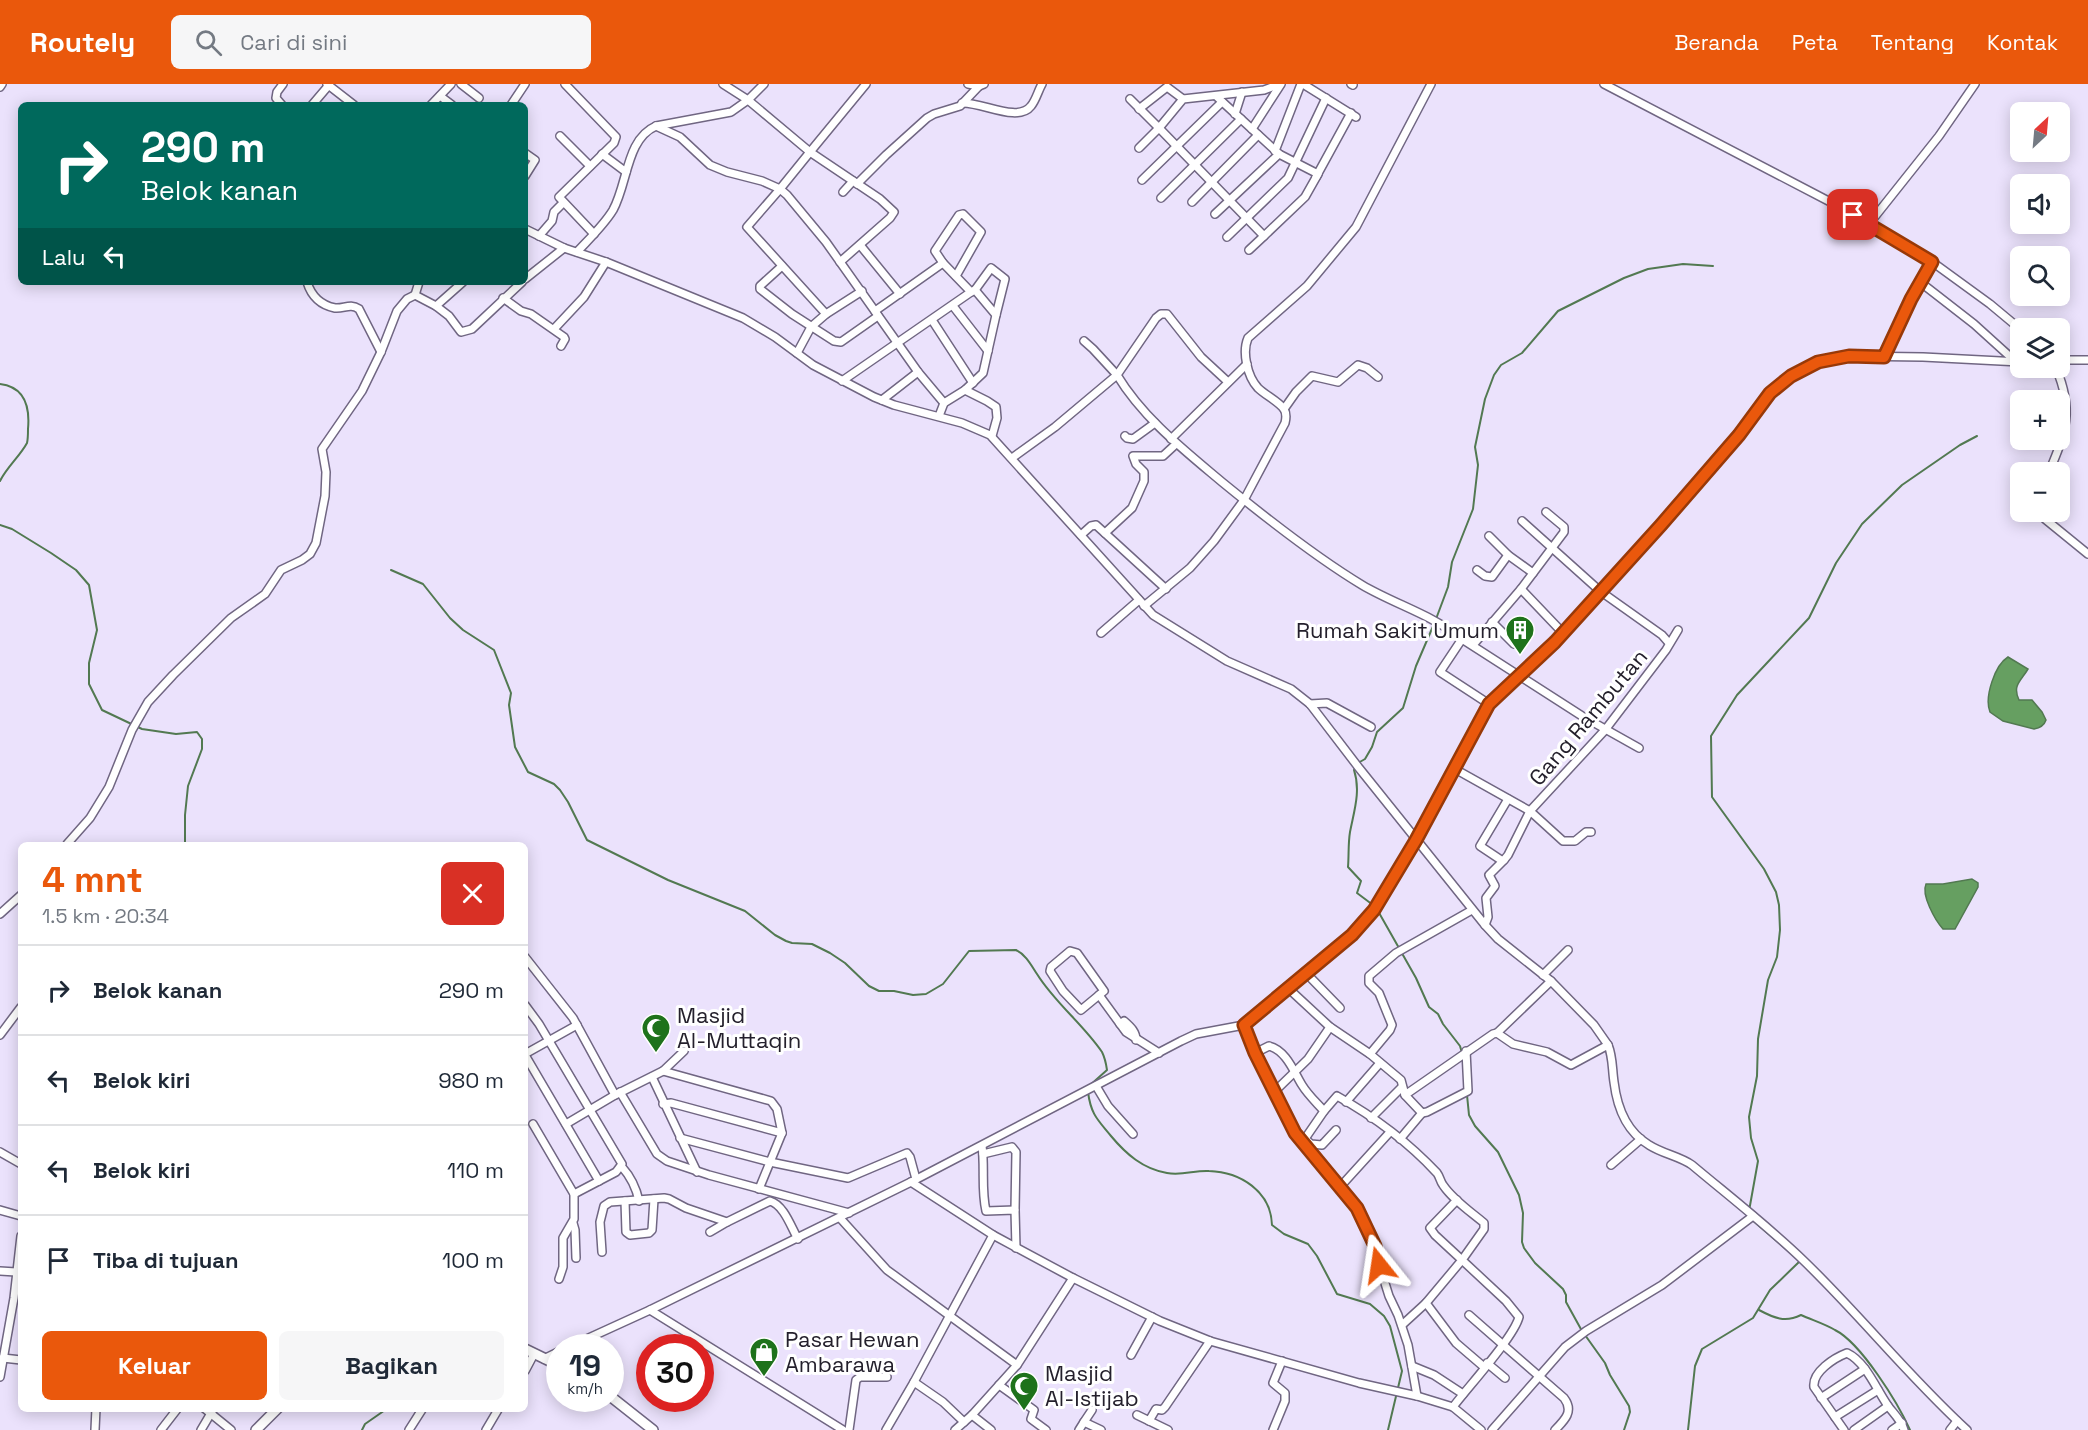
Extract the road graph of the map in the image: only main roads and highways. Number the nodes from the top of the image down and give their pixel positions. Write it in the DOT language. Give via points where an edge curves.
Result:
graph roads {
  1 [pos="529,1352"];
  2 [pos="546,1360"];
  3 [pos="624,1407"];
  4 [pos="274,1412"];
  5 [pos="256,1430"];
  6 [pos="653,1430"];
  1 -- 2 [label="main road"];
  3 -- 6 [label="main road"];
  4 -- 5 [label="main road"];
}
